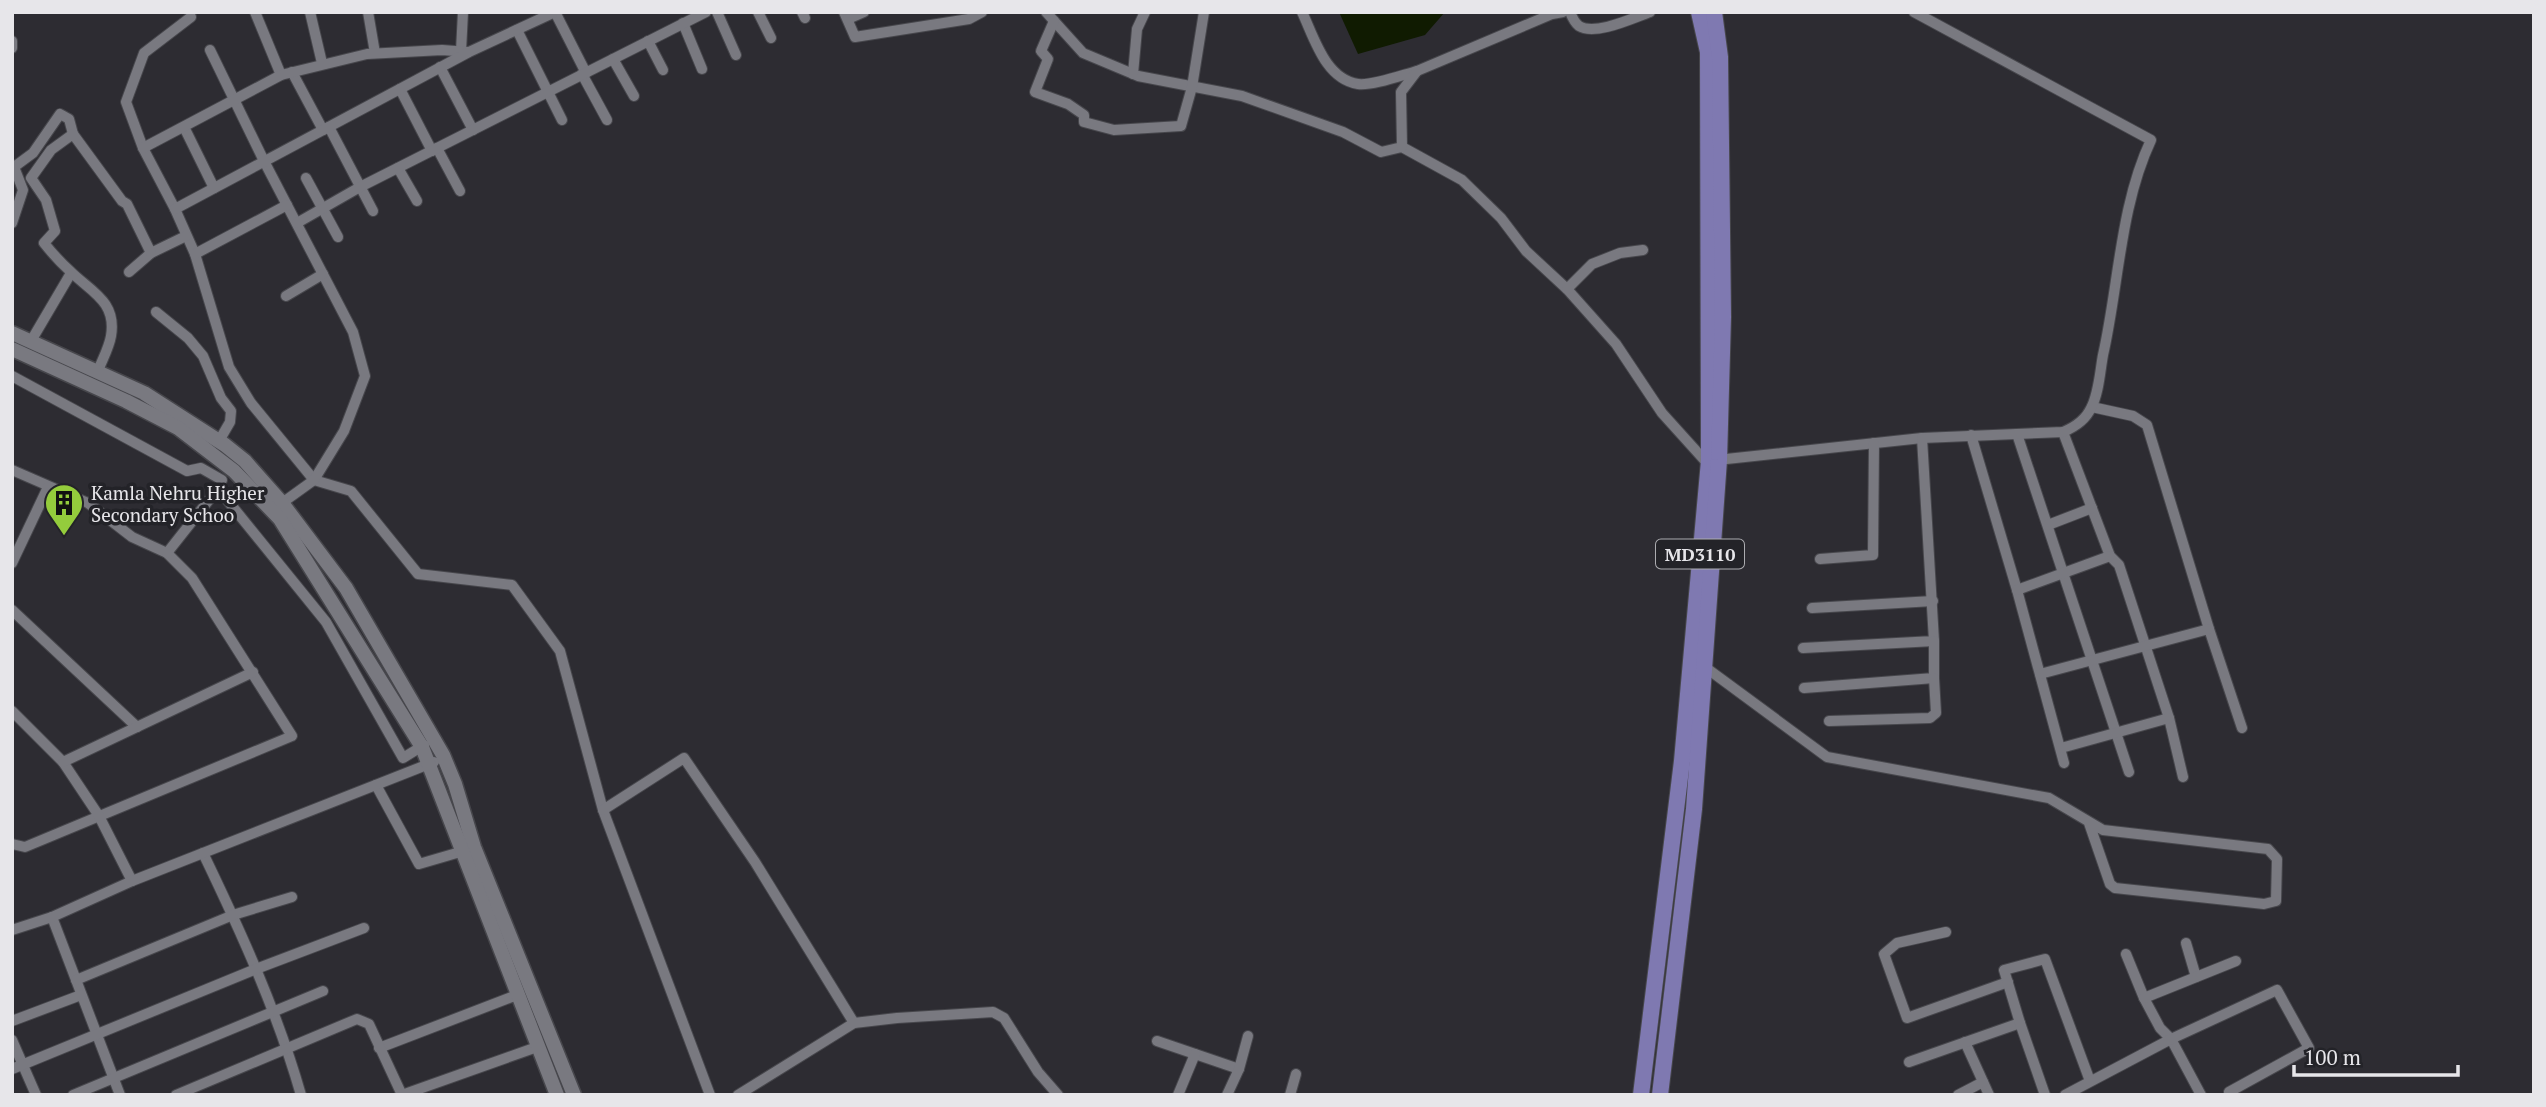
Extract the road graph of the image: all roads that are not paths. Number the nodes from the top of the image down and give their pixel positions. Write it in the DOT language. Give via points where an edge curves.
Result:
graph roads {
  1 [pos="255,12"];
  2 [pos="310,12"];
  3 [pos="368,12"];
  4 [pos="463,12"];
  5 [pos="555,12"];
  6 [pos="717,12"];
  7 [pos="758,12"];
  8 [pos="864,12"];
  9 [pos="982,12"];
  10 [pos="1145,12"];
  11 [pos="1204,12"];
  12 [pos="1302,12"];
  13 [pos="1563,12"];
  14 [pos="1570,12"];
  15 [pos="1650,12"];
  16 [pos="1699,12"];
  17 [pos="1714,12"];
  18 [pos="1914,12"];
  19 [pos="701,13"];
  20 [pos="1049,15"];
  21 [pos="846,16"];
  22 [pos="191,17"];
  23 [pos="683,23"];
  24 [pos="517,30"];
  25 [pos="771,38"];
  26 [pos="12,41"];
  27 [pos="649,41"];
  28 [pos="12,48"];
  29 [pos="210,50"];
  30 [pos="465,51"];
  31 [pos="375,53"];
  32 [pos="736,55"];
  33 [pos="613,58"];
  34 [pos="322,63"];
  35 [pos="440,67"];
  36 [pos="702,69"];
  37 [pos="663,71"];
  38 [pos="1418,71"];
  39 [pos="287,74"];
  40 [pos="584,74"];
  41 [pos="1133,74"];
  42 [pos="1192,87"];
  43 [pos="400,89"];
  44 [pos="548,92"];
  45 [pos="634,96"];
  46 [pos="235,101"];
  47 [pos="562,120"];
  48 [pos="607,120"];
  49 [pos="184,127"];
  50 [pos="326,129"];
  51 [pos="473,130"];
  52 [pos="73,134"];
  53 [pos="143,148"];
  54 [pos="1402,148"];
  55 [pos="434,150"];
  56 [pos="264,162"];
  57 [pos="398,168"];
  58 [pos="306,178"];
  59 [pos="360,187"];
  60 [pos="214,188"];
  61 [pos="460,191"];
  62 [pos="417,201"];
  63 [pos="287,205"];
  64 [pos="323,208"];
  65 [pos="175,209"];
  66 [pos="373,211"];
  67 [pos="12,223"];
  68 [pos="297,223"];
  69 [pos="186,236"];
  70 [pos="338,237"];
  71 [pos="1643,250"];
  72 [pos="151,253"];
  73 [pos="195,254"];
  74 [pos="129,272"];
  75 [pos="71,273"];
  76 [pos="323,274"];
  77 [pos="1567,289"];
  78 [pos="286,296"];
  79 [pos="156,312"];
  80 [pos="12,333"];
  81 [pos="31,341"];
  82 [pos="12,349"];
  83 [pos="98,372"];
  84 [pos="12,376"];
  85 [pos="2092,407"];
  86 [pos="2063,432"];
  87 [pos="1971,435"];
  88 [pos="2017,435"];
  89 [pos="1922,438"];
  90 [pos="219,441"];
  91 [pos="1874,443"];
  92 [pos="1712,461"];
  93 [pos="12,470"];
  94 [pos="225,480"];
  95 [pos="314,480"];
  96 [pos="48,487"];
  97 [pos="282,503"];
  98 [pos="2092,508"];
  99 [pos="2048,525"];
  100 [pos="167,553"];
  101 [pos="2110,556"];
  102 [pos="1820,559"];
  103 [pos="12,563"];
  104 [pos="2064,575"];
  105 [pos="2017,590"];
  106 [pos="1933,601"];
  107 [pos="1812,608"];
  108 [pos="12,610"];
  109 [pos="2209,629"];
  110 [pos="1934,641"];
  111 [pos="2145,646"];
  112 [pos="1803,648"];
  113 [pos="2092,660"];
  114 [pos="1705,667"];
  115 [pos="253,672"];
  116 [pos="2040,674"];
  117 [pos="1934,678"];
  118 [pos="1804,688"];
  119 [pos="12,711"];
  120 [pos="2169,718"];
  121 [pos="1829,721"];
  122 [pos="137,726"];
  123 [pos="2242,728"];
  124 [pos="432,733"];
  125 [pos="2117,733"];
  126 [pos="422,747"];
  127 [pos="2061,748"];
  128 [pos="444,757"];
  129 [pos="63,762"];
  130 [pos="2064,763"];
  131 [pos="429,764"];
  132 [pos="2129,772"];
  133 [pos="2183,777"];
  134 [pos="376,785"];
  135 [pos="603,810"];
  136 [pos="99,817"];
  137 [pos="2089,823"];
  138 [pos="12,844"];
  139 [pos="468,849"];
  140 [pos="203,853"];
  141 [pos="132,881"];
  142 [pos="292,897"];
  143 [pos="233,915"];
  144 [pos="52,917"];
  145 [pos="364,928"];
  146 [pos="12,930"];
  147 [pos="1946,932"];
  148 [pos="2186,943"];
  149 [pos="2126,954"];
  150 [pos="2236,961"];
  151 [pos="256,969"];
  152 [pos="2196,977"];
  153 [pos="76,980"];
  154 [pos="2008,982"];
  155 [pos="323,991"];
  156 [pos="81,995"];
  157 [pos="517,995"];
  158 [pos="2144,998"];
  159 [pos="271,1011"];
  160 [pos="12,1021"];
  161 [pos="853,1023"];
  162 [pos="2020,1023"];
  163 [pos="97,1036"];
  164 [pos="1248,1036"];
  165 [pos="2171,1039"];
  166 [pos="12,1040"];
  167 [pos="1157,1041"];
  168 [pos="1965,1042"];
  169 [pos="288,1047"];
  170 [pos="537,1047"];
  171 [pos="379,1048"];
  172 [pos="1195,1054"];
  173 [pos="1909,1062"];
  174 [pos="24,1065"];
  175 [pos="12,1069"];
  176 [pos="1239,1069"];
  177 [pos="1296,1074"];
  178 [pos="114,1079"];
  179 [pos="2090,1082"];
  180 [pos="1983,1083"];
  181 [pos="2229,1092"];
  182 [pos="36,1095"];
  183 [pos="73,1095"];
  184 [pos="120,1095"];
  185 [pos="176,1095"];
  186 [pos="301,1095"];
  187 [pos="402,1095"];
  188 [pos="557,1095"];
  189 [pos="574,1095"];
  190 [pos="710,1095"];
  191 [pos="738,1095"];
  192 [pos="1059,1095"];
  193 [pos="1178,1095"];
  194 [pos="1227,1095"];
  195 [pos="1290,1095"];
  196 [pos="1641,1095"];
  197 [pos="1660,1095"];
  198 [pos="1958,1095"];
  199 [pos="1989,1095"];
  200 [pos="2046,1095"];
  201 [pos="2065,1095"];
  202 [pos="2202,1095"];
  1 -- 39 [label="street"];
  2 -- 34 [label="street"];
  3 -- 31 [label="street"];
  4 -- 30 [label="street"];
  5 -- 24 [label="street"];
  5 -- 40 [label="street"];
  6 -- 32 [label="street"];
  7 -- 25 [label="street"];
  8 -- 21 [label="street"];
  9 -- 21 [label="street" via="969,19 855,37"];
  10 -- 41 [label="street" via="1137,29"];
  11 -- 42 [label="street"];
  12 -- 38 [label="street" via="1324,59 1342,77 1359,84"];
  13 -- 38 [label="street"];
  14 -- 15 [label="street" via="1576,24 1586,29"];
  16 -- 92 [label="main road, MD3110" via="1708,52"];
  17 -- 92 [label="main road, MD3110" via="1721,85 1723,317"];
  18 -- 85 [label="street" via="2151,140 2125,226"];
  19 -- 23 [label="street"];
  20 -- 41 [label="street" via="1083,53"];
  20 -- 42 [label="street" via="1041,51 1048,59 1035,92 1068,104 1084,115 1084,122 1114,130 1181,126"];
  22 -- 53 [label="street" via="144,53 126,102"];
  23 -- 27 [label="street"];
  23 -- 36 [label="street"];
  24 -- 30 [label="street"];
  24 -- 44 [label="street"];
  26 -- 28 [label="street"];
  27 -- 33 [label="street"];
  27 -- 37 [label="street"];
  29 -- 46 [label="street"];
  30 -- 31 [label="street"];
  30 -- 35 [label="street"];
  31 -- 34 [label="street"];
  33 -- 40 [label="street"];
  33 -- 45 [label="street"];
  34 -- 39 [label="street"];
  35 -- 43 [label="street"];
  35 -- 51 [label="street"];
  38 -- 54 [label="street" via="1401,92"];
  39 -- 46 [label="street"];
  39 -- 50 [label="street"];
  40 -- 44 [label="street"];
  40 -- 48 [label="street"];
  41 -- 42 [label="street"];
  42 -- 54 [label="street" via="1242,96 1343,132 1381,152"];
  43 -- 50 [label="street"];
  43 -- 55 [label="street"];
  44 -- 47 [label="street"];
  44 -- 51 [label="street"];
  46 -- 49 [label="street"];
  46 -- 56 [label="street"];
  49 -- 53 [label="street"];
  49 -- 60 [label="street"];
  50 -- 56 [label="street"];
  50 -- 59 [label="street"];
  51 -- 55 [label="street"];
  52 -- 67 [label="street" via="69,119 60,114 33,153 14,167 23,190"];
  52 -- 72 [label="street" via="127,204"];
  52 -- 75 [label="street" via="51,150 31,178 46,200 55,231 44,243"];
  53 -- 65 [label="street"];
  54 -- 77 [label="street" via="1462,180"];
  55 -- 57 [label="street"];
  55 -- 61 [label="street"];
  56 -- 60 [label="street"];
  56 -- 63 [label="street"];
  57 -- 59 [label="street"];
  57 -- 62 [label="street"];
  58 -- 64 [label="street"];
  59 -- 64 [label="street"];
  59 -- 66 [label="street"];
  60 -- 65 [label="street"];
  63 -- 68 [label="street"];
  63 -- 73 [label="street"];
  64 -- 68 [label="street"];
  64 -- 70 [label="street"];
  65 -- 69 [label="street"];
  68 -- 76 [label="street"];
  69 -- 72 [label="street"];
  69 -- 73 [label="street"];
  71 -- 77 [label="street" via="1592,264"];
  72 -- 74 [label="street"];
  73 -- 95 [label="street" via="229,367"];
  75 -- 81 [label="street"];
  75 -- 83 [label="street" via="101,297 110,317 111,337"];
  76 -- 78 [label="street"];
  76 -- 95 [label="street" via="354,332 365,376 344,431"];
  77 -- 92 [label="street" via="1616,344 1662,413"];
  79 -- 90 [label="street" via="203,355 232,416"];
  80 -- 81 [label="main road"];
  81 -- 83 [label="main road"];
  82 -- 94 [label="main road" via="178,428"];
  83 -- 90 [label="main road" via="144,393"];
  84 -- 94 [label="street" via="187,471 201,468"];
  85 -- 86 [label="street" via="2076,426"];
  85 -- 109 [label="street" via="2133,416 2147,425"];
  86 -- 88 [label="street"];
  86 -- 98 [label="street"];
  87 -- 88 [label="street"];
  87 -- 89 [label="street"];
  87 -- 105 [label="street"];
  88 -- 99 [label="street"];
  89 -- 91 [label="street"];
  89 -- 106 [label="street"];
  90 -- 97 [label="main road" via="245,461"];
  91 -- 92 [label="street"];
  91 -- 102 [label="street" via="1873,555"];
  92 -- 114 [label="main road, MD3110"];
  92 -- 196 [label="main road, MD3110"];
  93 -- 96 [label="street"];
  94 -- 100 [label="street"];
  94 -- 126 [label="main road" via="280,519"];
  94 -- 126 [label="street" via="326,622 402,758"];
  95 -- 97 [label="street"];
  95 -- 135 [label="street" via="351,491 418,573 512,585 560,651"];
  96 -- 100 [label="street" via="88,503 132,537"];
  96 -- 103 [label="street"];
  97 -- 124 [label="main road" via="346,588"];
  98 -- 99 [label="street"];
  98 -- 101 [label="street"];
  99 -- 104 [label="street"];
  100 -- 115 [label="street" via="192,578"];
  101 -- 104 [label="street"];
  101 -- 111 [label="street" via="2119,565"];
  104 -- 105 [label="street"];
  104 -- 113 [label="street"];
  105 -- 116 [label="street"];
  106 -- 107 [label="street"];
  106 -- 110 [label="street"];
  108 -- 122 [label="street"];
  109 -- 111 [label="street"];
  109 -- 123 [label="street"];
  110 -- 112 [label="street"];
  110 -- 117 [label="street"];
  111 -- 113 [label="street"];
  111 -- 120 [label="street"];
  113 -- 116 [label="street"];
  113 -- 125 [label="street"];
  114 -- 137 [label="street" via="1826,757 2049,797"];
  114 -- 197 [label="main road, MD3110"];
  115 -- 122 [label="street"];
  115 -- 136 [label="street" via="292,736"];
  116 -- 127 [label="street"];
  117 -- 118 [label="street"];
  117 -- 121 [label="street" via="1936,713 1930,718"];
  119 -- 129 [label="street"];
  120 -- 125 [label="street"];
  120 -- 133 [label="street"];
  122 -- 129 [label="street"];
  124 -- 126 [label="street"];
  124 -- 128 [label="main road"];
  125 -- 127 [label="street"];
  125 -- 132 [label="street"];
  126 -- 131 [label="main road"];
  127 -- 130 [label="street"];
  128 -- 131 [label="street"];
  128 -- 139 [label="main road" via="455,784"];
  129 -- 136 [label="street"];
  131 -- 134 [label="street"];
  131 -- 139 [label="main road"];
  134 -- 139 [label="street" via="419,864"];
  134 -- 140 [label="street"];
  135 -- 161 [label="street" via="684,758 755,862"];
  135 -- 190 [label="street"];
  136 -- 138 [label="street" via="26,847"];
  136 -- 141 [label="street"];
  137 -- 137 [label="street" via="2103,830 2268,849 2277,859 2276,901 2264,904 2115,888"];
  139 -- 157 [label="main road"];
  139 -- 189 [label="main road"];
  140 -- 141 [label="street"];
  140 -- 143 [label="street"];
  141 -- 144 [label="street"];
  142 -- 143 [label="street"];
  143 -- 151 [label="street"];
  143 -- 153 [label="street"];
  144 -- 146 [label="street"];
  144 -- 153 [label="street"];
  145 -- 151 [label="street"];
  147 -- 154 [label="street" via="1897,943 1884,954 1907,1018"];
  148 -- 152 [label="street"];
  149 -- 158 [label="street"];
  150 -- 152 [label="street"];
  151 -- 159 [label="street"];
  151 -- 163 [label="street"];
  152 -- 158 [label="street"];
  153 -- 156 [label="street"];
  154 -- 162 [label="street"];
  154 -- 179 [label="street" via="2004,970 2045,959"];
  155 -- 159 [label="street"];
  156 -- 160 [label="street"];
  156 -- 163 [label="street"];
  157 -- 170 [label="main road"];
  157 -- 171 [label="street"];
  158 -- 165 [label="street"];
  159 -- 169 [label="street"];
  159 -- 178 [label="street"];
  161 -- 191 [label="street"];
  161 -- 192 [label="street" via="993,1012 1004,1018 1038,1072"];
  162 -- 168 [label="street"];
  162 -- 200 [label="street"];
  163 -- 174 [label="street"];
  163 -- 178 [label="street"];
  164 -- 176 [label="street"];
  165 -- 179 [label="street"];
  165 -- 181 [label="street" via="2277,990 2309,1048"];
  165 -- 202 [label="street"];
  166 -- 174 [label="street"];
  167 -- 172 [label="street"];
  168 -- 173 [label="street"];
  168 -- 180 [label="street"];
  169 -- 171 [label="street" via="357,1019 369,1024"];
  169 -- 185 [label="street"];
  169 -- 186 [label="street"];
  170 -- 187 [label="street"];
  170 -- 188 [label="main road"];
  171 -- 187 [label="street"];
  172 -- 176 [label="street"];
  172 -- 193 [label="street"];
  174 -- 175 [label="street"];
  174 -- 182 [label="street"];
  176 -- 194 [label="street"];
  177 -- 195 [label="street"];
  178 -- 183 [label="street"];
  178 -- 184 [label="street"];
  179 -- 201 [label="street"];
  180 -- 198 [label="street"];
  180 -- 199 [label="street"];
}
